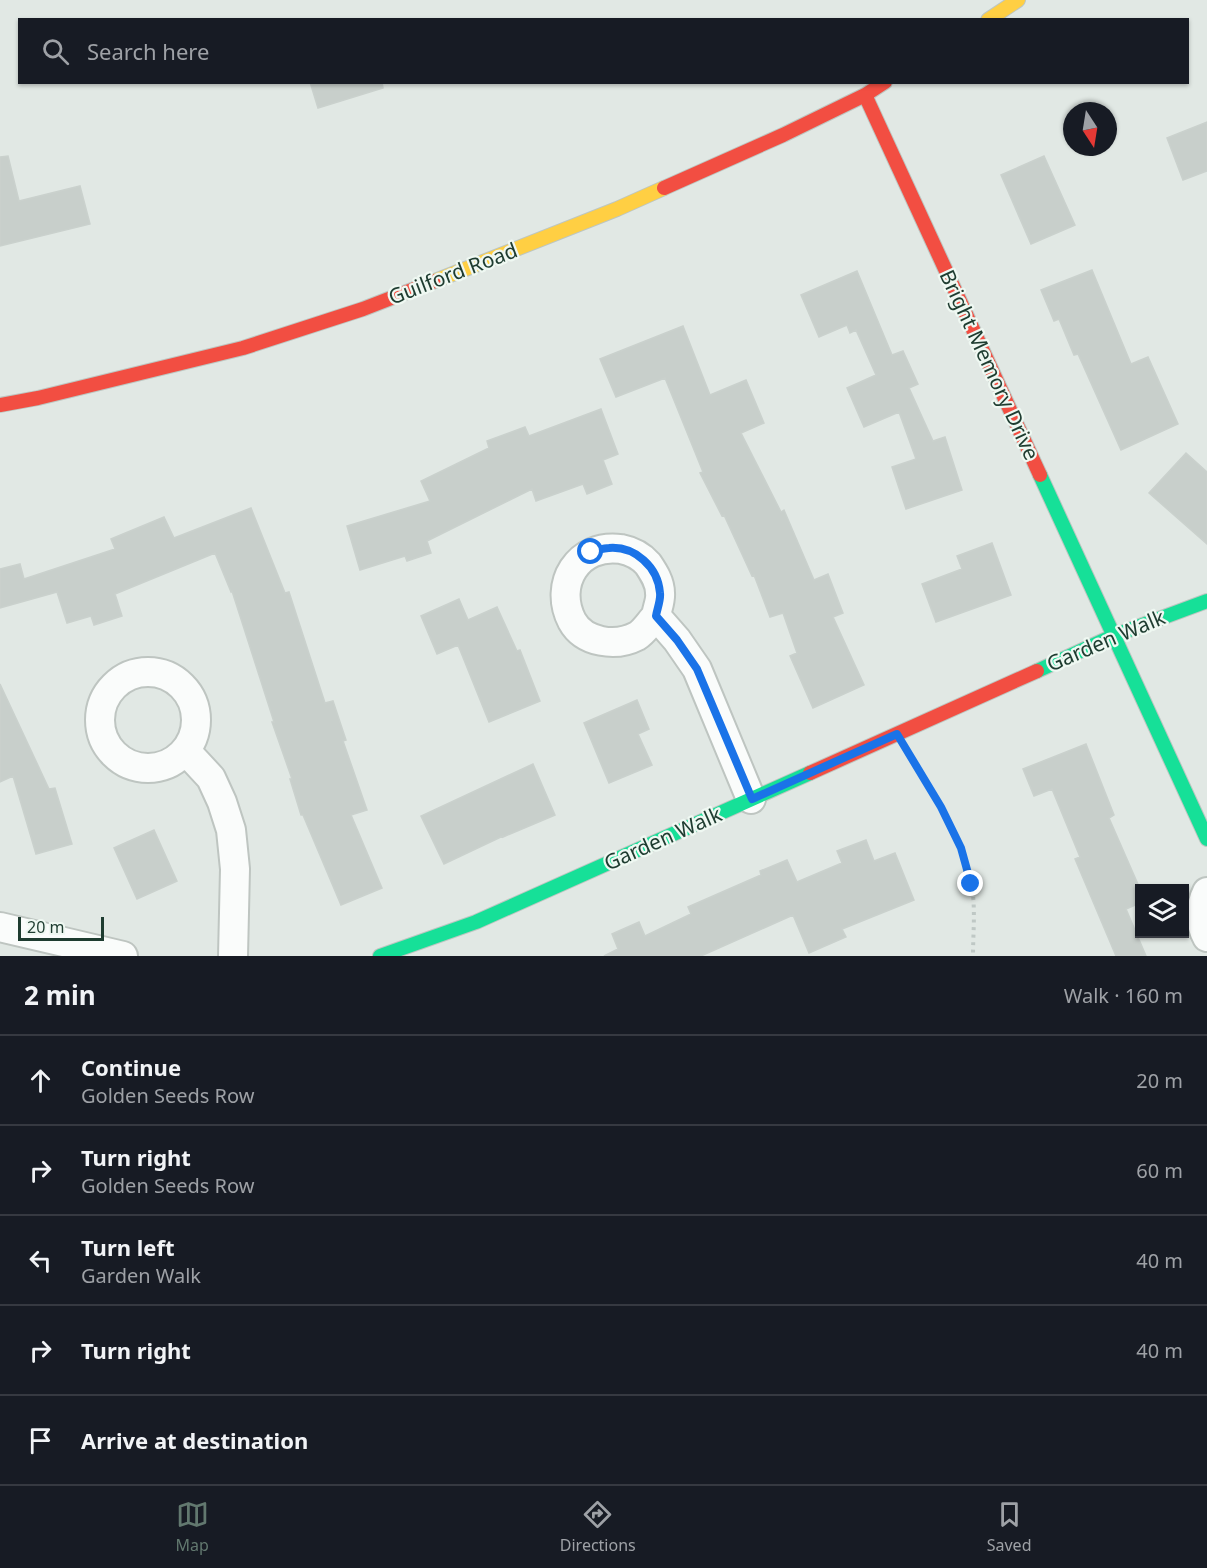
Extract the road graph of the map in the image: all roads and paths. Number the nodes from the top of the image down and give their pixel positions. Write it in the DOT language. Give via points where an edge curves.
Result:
graph roads {
  1 [pos="1018,0"];
  2 [pos="991,18"];
  3 [pos="882,84"];
  4 [pos="865,95"];
  5 [pos="0,405"];
  6 [pos="1207,601"];
  7 [pos="656,616"];
  8 [pos="1113,636"];
  9 [pos="897,734"];
  10 [pos="186,751"];
  11 [pos="752,799"];
  12 [pos="1207,839"];
  13 [pos="1207,892"];
  14 [pos="0,927"];
  15 [pos="1207,937"];
  16 [pos="123,956"];
  17 [pos="232,956"];
  18 [pos="380,956"];
  19 [pos="973,956"];
  1 -- 2 [label="street"];
  3 -- 4 [label="street, Guilford Road"];
  4 -- 5 [label="street, Guilford Road" via="617,209 363,309 243,348"];
  4 -- 8 [label="street, Bright Memory Drive"];
  6 -- 8 [label="street, Garden Walk"];
  7 -- 11 [label="street" via="697,669"];
  8 -- 9 [label="street, Garden Walk"];
  8 -- 12 [label="street, Bright Memory Drive"];
  9 -- 11 [label="street, Garden Walk"];
  9 -- 19 [label="path" via="961,848 971,884"];
  10 -- 17 [label="street" via="211,778 231,830 235,869"];
  11 -- 18 [label="street, Garden Walk" via="476,922"];
  13 -- 15 [label="street" via="1201,909"];
  14 -- 16 [label="street"];
}
